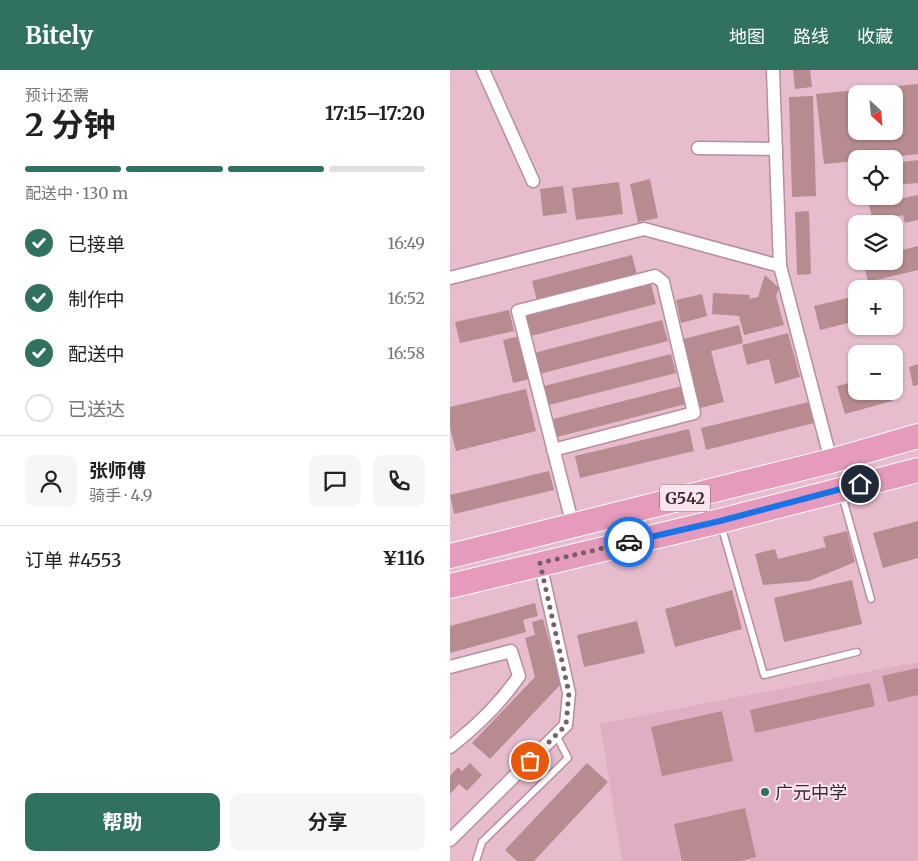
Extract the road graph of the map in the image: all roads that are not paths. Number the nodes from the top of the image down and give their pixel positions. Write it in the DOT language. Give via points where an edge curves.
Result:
graph roads {
  1 [pos="483,70"];
  2 [pos="773,70"];
  3 [pos="698,148"];
  4 [pos="776,149"];
  5 [pos="533,181"];
  6 [pos="780,266"];
  7 [pos="450,278"];
  8 [pos="918,436"];
  9 [pos="553,450"];
  10 [pos="831,461"];
  11 [pos="918,470"];
  12 [pos="841,489"];
  13 [pos="720,521"];
  14 [pos="573,526"];
  15 [pos="450,556"];
  16 [pos="540,563"];
  17 [pos="450,586"];
  18 [pos="871,599"];
  19 [pos="856,652"];
  20 [pos="450,667"];
  21 [pos="556,735"];
  22 [pos="450,747"];
  23 [pos="450,840"];
  24 [pos="476,861"];
  1 -- 5 [label="street"];
  2 -- 4 [label="street"];
  3 -- 4 [label="street"];
  4 -- 6 [label="street"];
  6 -- 7 [label="street" via="644,229"];
  6 -- 10 [label="street"];
  8 -- 10 [label="highway, G542"];
  9 -- 9 [label="street" via="694,413 663,282 655,276 518,311"];
  9 -- 14 [label="street"];
  10 -- 14 [label="highway, G542"];
  11 -- 12 [label="highway, G542"];
  12 -- 13 [label="highway, G542"];
  12 -- 18 [label="lane"];
  13 -- 16 [label="highway, G542"];
  13 -- 19 [label="lane" via="764,675"];
  14 -- 15 [label="highway, G542"];
  16 -- 17 [label="highway, G542"];
  16 -- 21 [label="street" via="569,693 566,725"];
  20 -- 22 [label="street" via="511,651 519,676 477,726"];
  21 -- 23 [label="street"];
  21 -- 24 [label="lane" via="568,758 482,842"];
}
